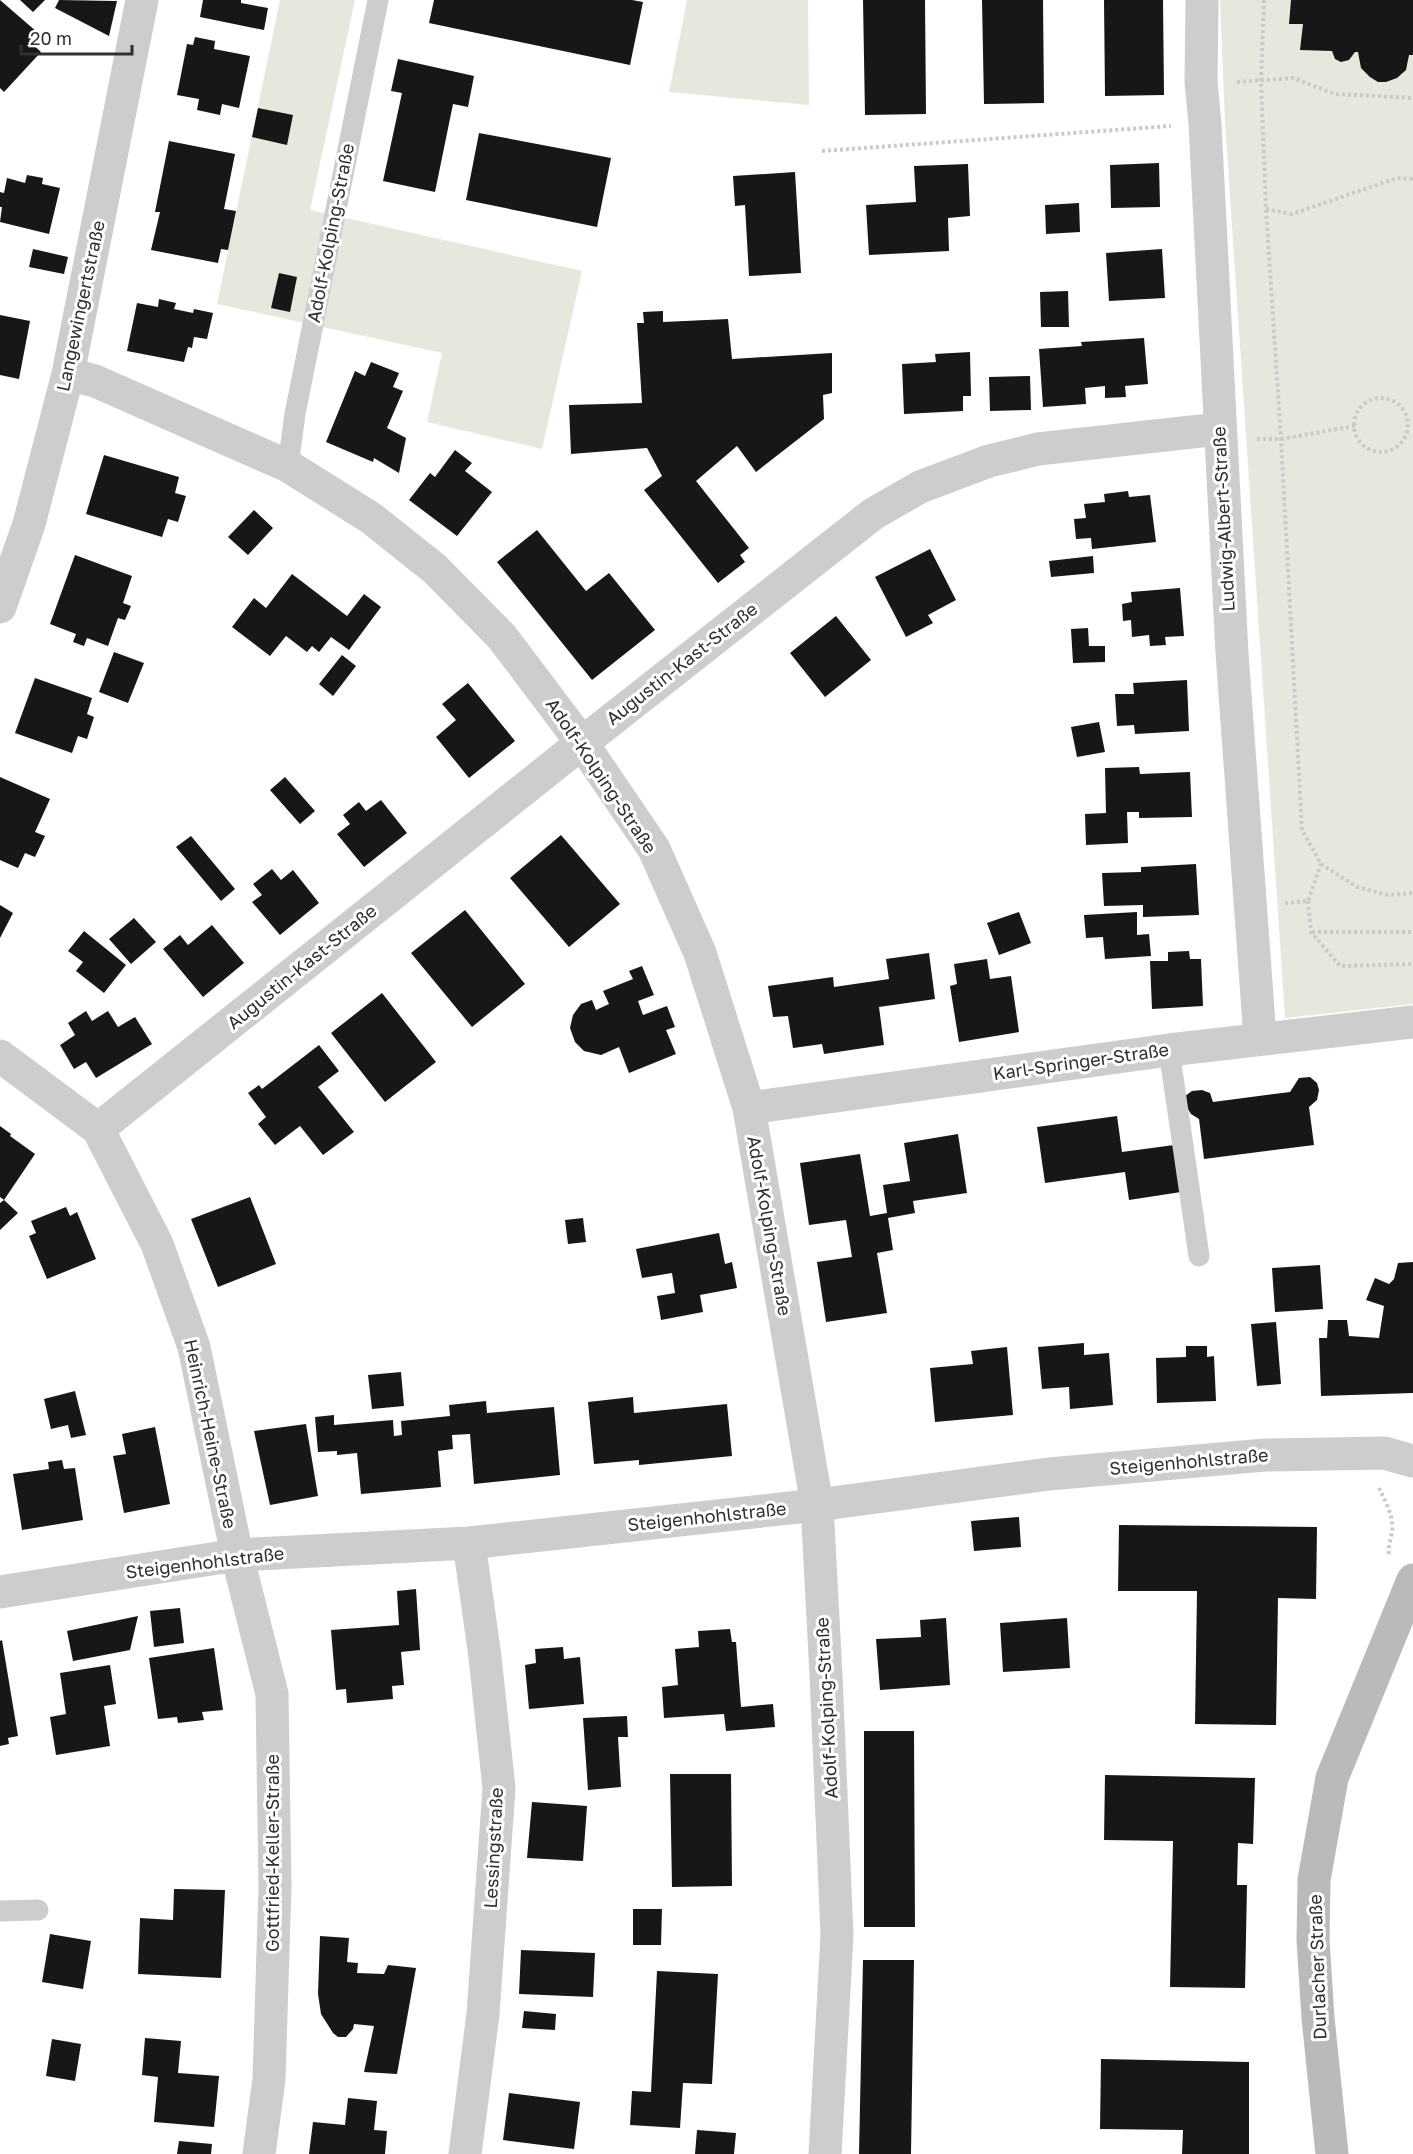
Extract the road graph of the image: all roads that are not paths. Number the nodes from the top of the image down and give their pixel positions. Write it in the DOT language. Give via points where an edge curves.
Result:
graph roads {
  1 [pos="142,0"];
  2 [pos="378,0"];
  3 [pos="1202,0"];
  4 [pos="68,374"];
  5 [pos="1219,429"];
  6 [pos="288,466"];
  7 [pos="0,607"];
  8 [pos="582,743"];
  9 [pos="1413,1022"];
  10 [pos="1260,1038"];
  11 [pos="1169,1050"];
  12 [pos="0,1056"];
  13 [pos="749,1108"];
  14 [pos="98,1130"];
  15 [pos="1199,1256"];
  16 [pos="1413,1461"];
  17 [pos="817,1505"];
  18 [pos="469,1543"];
  19 [pos="237,1556"];
  20 [pos="1413,1580"];
  21 [pos="0,1592"];
  22 [pos="38,1910"];
  23 [pos="0,1911"];
  24 [pos="259,2154"];
  25 [pos="465,2154"];
  26 [pos="825,2154"];
  27 [pos="1332,2154"];
  1 -- 4 [label="street, Langewingertstraße"];
  2 -- 6 [label="lane, Adolf-Kolping-Straße"];
  3 -- 5 [label="street, Ludwig-Albert-Straße" via="1201,82"];
  4 -- 6 [label="street, Adolf-Kolping-Straße" via="95,381"];
  4 -- 7 [label="street, Langewingertstraße" via="29,524"];
  5 -- 8 [label="street, Augustin-Kast-Straße" via="1038,449 989,461 920,488 873,514"];
  5 -- 10 [label="street, Ludwig-Albert-Straße"];
  6 -- 8 [label="street, Adolf-Kolping-Straße" via="371,518 435,569 502,637"];
  8 -- 13 [label="street, Adolf-Kolping-Straße" via="654,849 700,953"];
  8 -- 14 [label="street, Augustin-Kast-Straße"];
  9 -- 10 [label="street, Karl-Springer-Straße"];
  10 -- 11 [label="street, Karl-Springer-Straße"];
  11 -- 13 [label="street, Karl-Springer-Straße"];
  11 -- 15 [label="lane"];
  12 -- 14 [label="street, Heinrich-Heine-Straße"];
  13 -- 17 [label="street, Adolf-Kolping-Straße"];
  14 -- 19 [label="street, Heinrich-Heine-Straße" via="157,1244 194,1347"];
  16 -- 17 [label="street, Steigenhohlstraße" via="1384,1453 1265,1455 1048,1474"];
  17 -- 18 [label="street, Steigenhohlstraße"];
  17 -- 26 [label="street, Adolf-Kolping-Straße" via="837,1935"];
  18 -- 19 [label="street, Steigenhohlstraße"];
  18 -- 25 [label="street, Lessingstraße" via="499,1788 483,2014"];
  19 -- 21 [label="street, Steigenhohlstraße"];
  19 -- 24 [label="street, Gottfried-Keller-Straße" via="272,1694 275,1899 269,2079"];
  20 -- 27 [label="main road, Durlacher Straße" via="1332,1778 1314,1881 1316,1996"];
  22 -- 23 [label="lane"];
}
